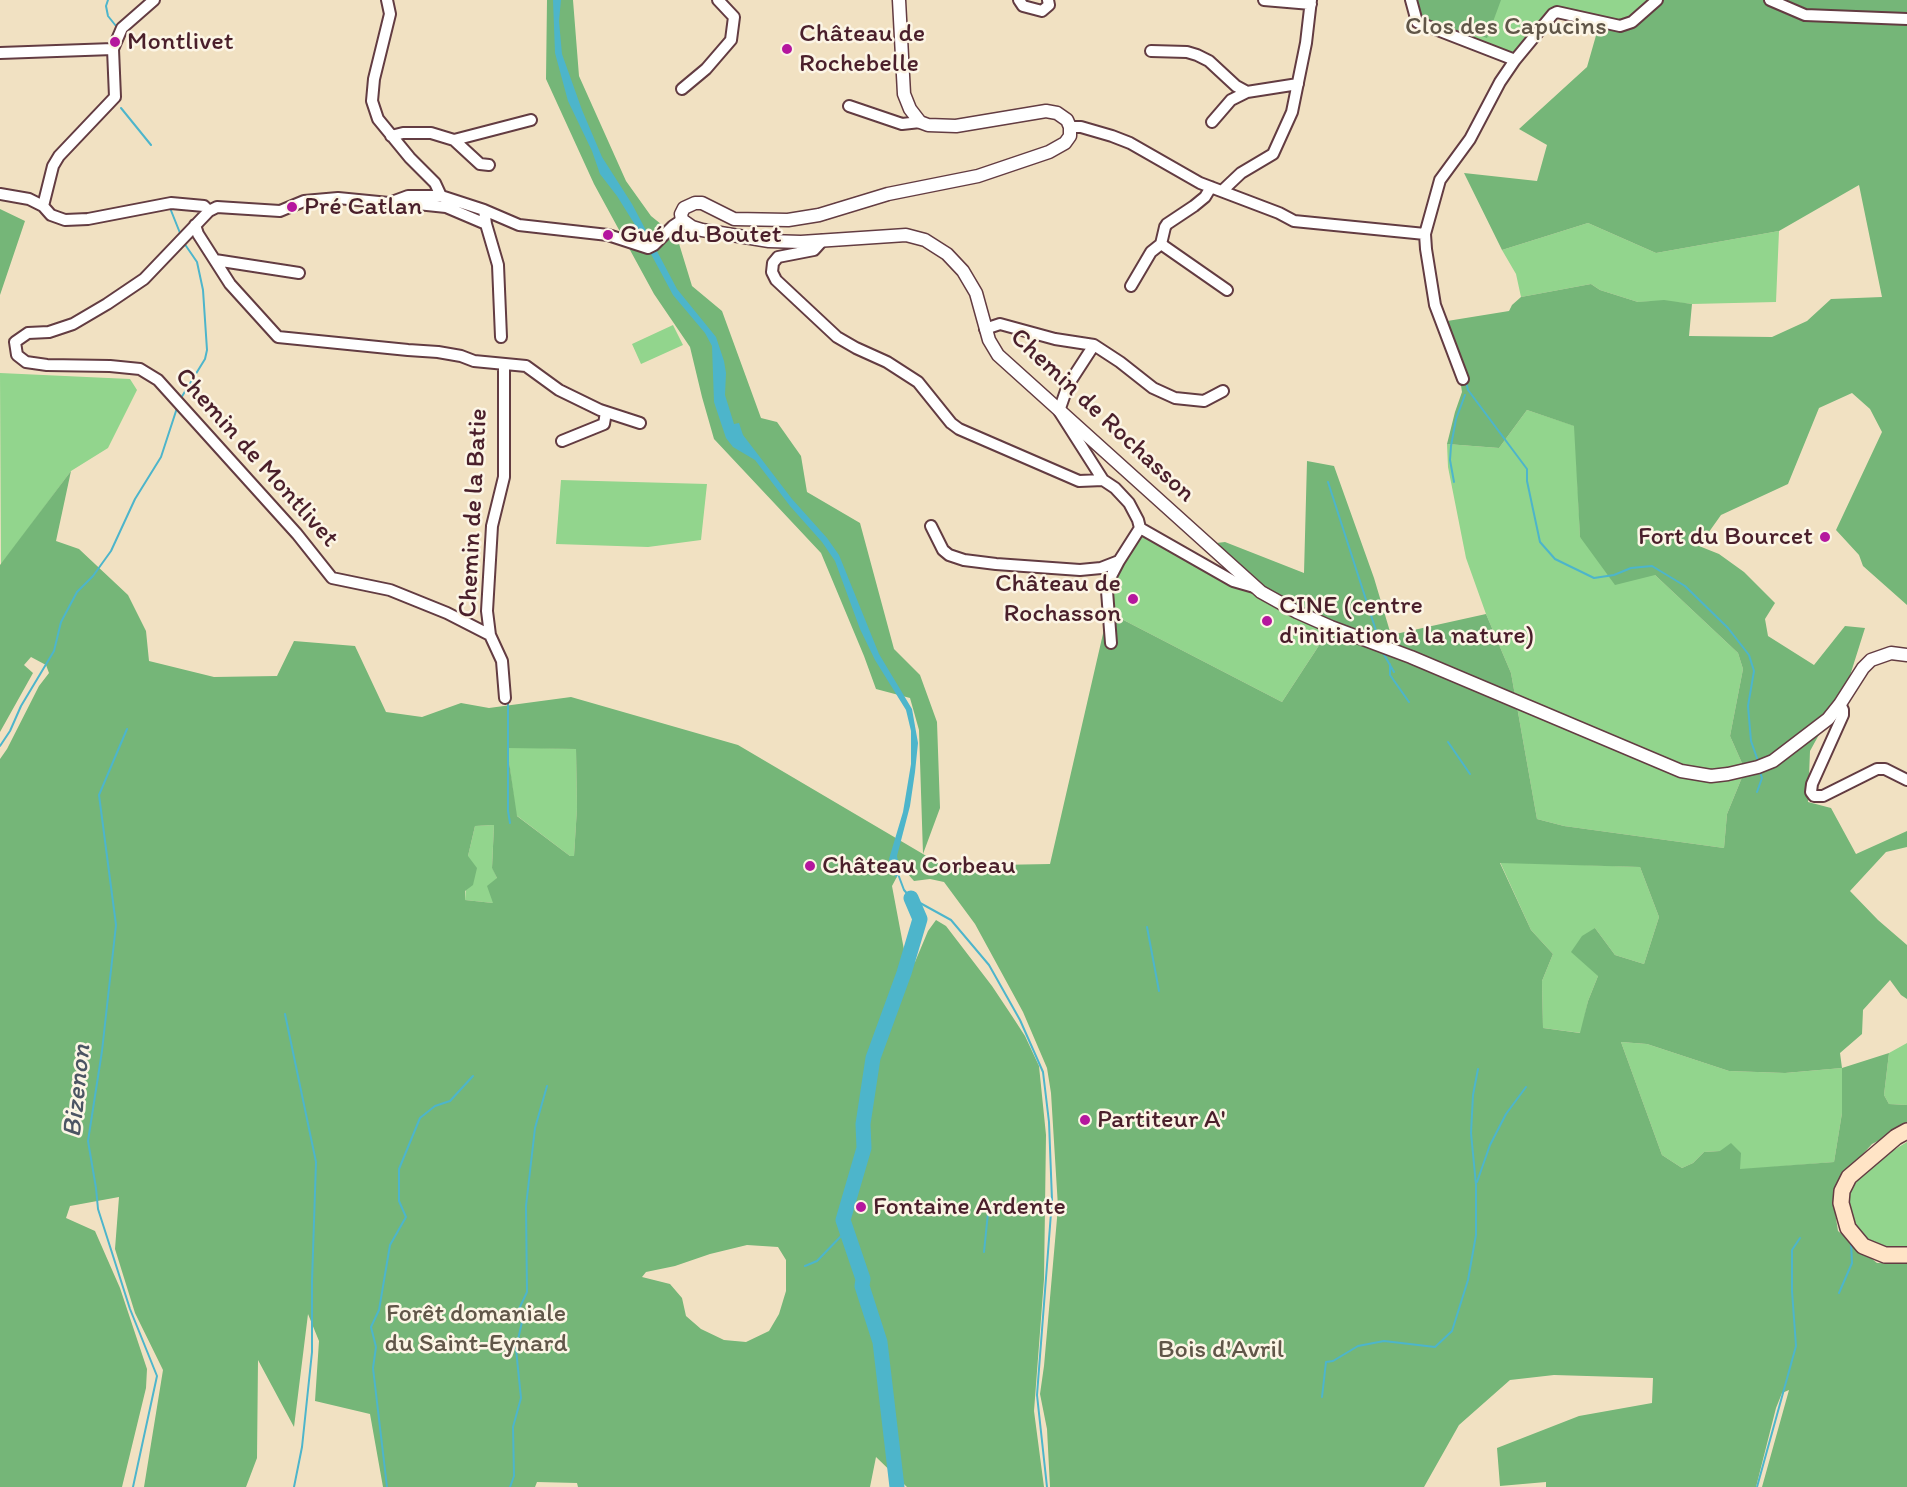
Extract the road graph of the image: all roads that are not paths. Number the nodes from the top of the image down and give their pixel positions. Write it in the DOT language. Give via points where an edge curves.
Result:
graph roads {
  1 [pos="154,0"];
  2 [pos="387,0"];
  3 [pos="718,0"];
  4 [pos="899,0"];
  5 [pos="1019,0"];
  6 [pos="1048,0"];
  7 [pos="1264,0"];
  8 [pos="1411,0"];
  9 [pos="1657,0"];
  10 [pos="1770,0"];
  11 [pos="1311,2"];
  12 [pos="1907,19"];
  13 [pos="113,49"];
  14 [pos="1151,51"];
  15 [pos="0,53"];
  16 [pos="1515,60"];
  17 [pos="1298,84"];
  18 [pos="682,89"];
  19 [pos="1247,92"];
  20 [pos="849,106"];
  21 [pos="531,120"];
  22 [pos="920,122"];
  23 [pos="1212,122"];
  24 [pos="1070,127"];
  25 [pos="391,136"];
  26 [pos="454,140"];
  27 [pos="489,165"];
  28 [pos="1211,187"];
  29 [pos="1222,191"];
  30 [pos="0,194"];
  31 [pos="441,196"];
  32 [pos="43,206"];
  33 [pos="398,207"];
  34 [pos="484,210"];
  35 [pos="209,211"];
  36 [pos="682,220"];
  37 [pos="486,224"];
  38 [pos="195,225"];
  39 [pos="1425,234"];
  40 [pos="823,240"];
  41 [pos="1161,244"];
  42 [pos="215,260"];
  43 [pos="299,273"];
  44 [pos="1131,286"];
  45 [pos="1227,290"];
  46 [pos="986,329"];
  47 [pos="501,338"];
  48 [pos="1094,345"];
  49 [pos="504,364"];
  50 [pos="1463,379"];
  51 [pos="1223,391"];
  52 [pos="1059,411"];
  53 [pos="606,412"];
  54 [pos="640,423"];
  55 [pos="562,441"];
  56 [pos="1103,480"];
  57 [pos="931,526"];
  58 [pos="1140,528"];
  59 [pos="1119,561"];
  60 [pos="1254,587"];
  61 [pos="490,634"];
  62 [pos="1111,643"];
  63 [pos="1907,655"];
  64 [pos="506,698"];
  65 [pos="1840,704"];
  66 [pos="1907,780"];
  67 [pos="1907,1131"];
  68 [pos="1907,1255"];
  1 -- 13 [label="street" via="122,28"];
  2 -- 25 [label="street" via="390,14 372,101 378,119"];
  3 -- 18 [label="street" via="734,17 731,40"];
  4 -- 22 [label="street" via="904,94"];
  5 -- 6 [label="street" via="1023,6 1042,11 1049,5"];
  7 -- 11 [label="street"];
  8 -- 16 [label="street" via="1417,22"];
  9 -- 16 [label="street" via="1632,22 1620,26 1557,12"];
  10 -- 12 [label="street" via="1804,15"];
  11 -- 17 [label="street"];
  13 -- 15 [label="street"];
  13 -- 32 [label="street" via="115,97 59,156"];
  14 -- 19 [label="street" via="1197,55"];
  16 -- 39 [label="street" via="1470,139 1440,180"];
  17 -- 19 [label="street"];
  17 -- 29 [label="street" via="1292,112 1273,154 1240,173"];
  19 -- 23 [label="street" via="1231,100"];
  20 -- 22 [label="street" via="902,124"];
  21 -- 26 [label="street"];
  22 -- 24 [label="street" via="956,126 1046,111 1057,113"];
  24 -- 28 [label="street" via="1091,129 1130,143"];
  24 -- 36 [label="street" via="1065,143 1049,152 958,182 888,194 788,220 734,219 695,203 684,208"];
  25 -- 26 [label="street" via="430,133"];
  25 -- 31 [label="street" via="435,183"];
  26 -- 27 [label="street" via="480,164"];
  28 -- 29 [label="street"];
  28 -- 41 [label="street" via="1205,197 1167,224"];
  29 -- 39 [label="street" via="1301,223"];
  30 -- 32 [label="street"];
  31 -- 34 [label="street"];
  31 -- 35 [label="street" via="408,196 389,203 338,198 303,201 279,212 217,207"];
  32 -- 35 [label="street" via="51,215 64,220 171,203 204,206"];
  33 -- 37 [label="street" via="408,203 446,207"];
  34 -- 36 [label="street" via="519,225 608,235 648,248"];
  34 -- 37 [label="street"];
  35 -- 38 [label="street, Chemin de Montlivet"];
  36 -- 40 [label="street, Chemin de Rochasson" via="702,230 769,241"];
  37 -- 47 [label="street" via="498,265"];
  38 -- 42 [label="street"];
  38 -- 61 [label="street, Chemin de Montlivet" via="144,279 74,324 50,332 28,333 15,342 17,355 26,362 47,365 140,369 158,380 332,578 390,590"];
  39 -- 50 [label="street" via="1435,305"];
  40 -- 46 [label="street, Chemin de Rochasson" via="906,235 925,240 947,254 963,271 976,293"];
  40 -- 56 [label="street" via="814,250 783,254 772,267 773,276 816,319 842,340 918,382 959,429 1079,481"];
  41 -- 44 [label="street" via="1151,252"];
  41 -- 45 [label="street"];
  42 -- 43 [label="street"];
  42 -- 49 [label="street" via="230,284 278,337 438,352"];
  46 -- 48 [label="street" via="999,324"];
  46 -- 52 [label="street, Chemin de Rochasson" via="998,355"];
  48 -- 51 [label="street" via="1153,388 1174,398 1204,402"];
  48 -- 52 [label="street" via="1068,385"];
  49 -- 53 [label="street" via="526,366 559,390"];
  49 -- 61 [label="street, Chemin de la Batie" via="504,477 492,526 487,611"];
  52 -- 56 [label="street"];
  52 -- 60 [label="street, Chemin de Rochasson"];
  53 -- 54 [label="street"];
  53 -- 55 [label="street" via="604,424"];
  56 -- 58 [label="street" via="1129,503"];
  57 -- 59 [label="street" via="943,550 964,560 1080,570"];
  58 -- 59 [label="street"];
  58 -- 60 [label="street" via="1233,581"];
  59 -- 62 [label="street" via="1107,591"];
  60 -- 65 [label="street, Chemin de Rochasson" via="1331,627 1696,775 1728,774 1773,761 1813,732"];
  61 -- 64 [label="street, Chemin de la Batie" via="502,661"];
  63 -- 65 [label="street, Chemin de Rochasson" via="1891,653 1871,660"];
  65 -- 66 [label="street" via="1843,715 1812,784 1814,796 1823,796 1876,769 1886,769"];
  67 -- 68 [label="main road" via="1849,1177 1840,1198 1844,1219 1858,1242 1881,1254"];
}
